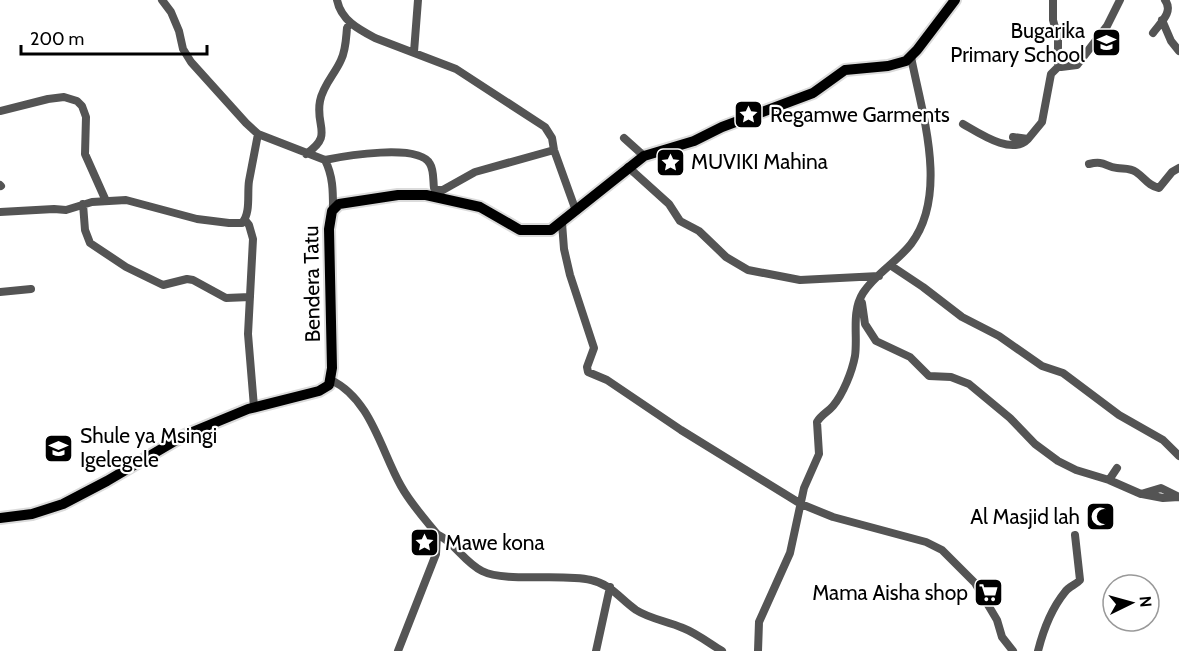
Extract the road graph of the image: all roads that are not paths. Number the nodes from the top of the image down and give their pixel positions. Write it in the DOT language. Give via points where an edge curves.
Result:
graph roads {
  1 [pos="162,0"];
  2 [pos="337,0"];
  3 [pos="418,0"];
  4 [pos="955,0"];
  5 [pos="1053,0"];
  6 [pos="1120,0"];
  7 [pos="1165,0"];
  8 [pos="1162,20"];
  9 [pos="350,23"];
  10 [pos="1153,33"];
  11 [pos="1179,51"];
  12 [pos="414,52"];
  13 [pos="911,57"];
  14 [pos="1059,66"];
  15 [pos="0,111"];
  16 [pos="963,124"];
  17 [pos="258,134"];
  18 [pos="1013,137"];
  19 [pos="624,138"];
  20 [pos="1028,139"];
  21 [pos="554,150"];
  22 [pos="306,154"];
  23 [pos="644,156"];
  24 [pos="325,160"];
  25 [pos="1089,164"];
  26 [pos="628,167"];
  27 [pos="1179,168"];
  28 [pos="440,194"];
  29 [pos="106,201"];
  30 [pos="83,204"];
  31 [pos="333,208"];
  32 [pos="576,211"];
  33 [pos="0,212"];
  34 [pos="245,220"];
  35 [pos="562,223"];
  36 [pos="890,266"];
  37 [pos="879,276"];
  38 [pos="31,290"];
  39 [pos="0,292"];
  40 [pos="862,294"];
  41 [pos="250,297"];
  42 [pos="332,380"];
  43 [pos="254,407"];
  44 [pos="1179,456"];
  45 [pos="1117,468"];
  46 [pos="1109,480"];
  47 [pos="1179,497"];
  48 [pos="801,504"];
  49 [pos="0,518"];
  50 [pos="436,534"];
  51 [pos="1076,535"];
  52 [pos="610,587"];
  53 [pos="1002,637"];
  54 [pos="398,651"];
  55 [pos="596,651"];
  56 [pos="722,651"];
  57 [pos="758,651"];
  58 [pos="1000,651"];
  59 [pos="1013,651"];
  60 [pos="1038,651"];
  1 -- 17 [label="street" via="171,12 191,62"];
  2 -- 9 [label="street"];
  3 -- 12 [label="street"];
  4 -- 13 [label="main road"];
  5 -- 14 [label="street"];
  6 -- 14 [label="street" via="1107,26 1077,65"];
  7 -- 8 [label="street" via="1169,10"];
  8 -- 10 [label="street"];
  8 -- 11 [label="street"];
  9 -- 12 [label="street" via="375,38"];
  9 -- 22 [label="street" via="341,60 320,100 318,146"];
  12 -- 21 [label="street" via="456,69 538,121 548,130"];
  13 -- 23 [label="main road, Bendera Tatu" via="888,66 845,70 816,92 694,141"];
  13 -- 36 [label="street" via="931,174 920,230"];
  14 -- 20 [label="street" via="1051,74 1042,122"];
  15 -- 29 [label="street" via="48,99 64,97 77,101 86,117 85,154"];
  16 -- 20 [label="street" via="1013,146 1023,145"];
  17 -- 22 [label="street"];
  17 -- 34 [label="street"];
  18 -- 20 [label="street"];
  19 -- 23 [label="street"];
  21 -- 28 [label="street" via="476,172"];
  21 -- 32 [label="street"];
  22 -- 24 [label="street"];
  23 -- 26 [label="main road, Bendera Tatu"];
  24 -- 28 [label="street" via="396,152 426,159 434,188"];
  24 -- 31 [label="street" via="333,185"];
  25 -- 27 [label="street" via="1104,162 1130,169 1159,188"];
  26 -- 32 [label="main road, Bendera Tatu"];
  26 -- 37 [label="street" via="669,204 680,221 748,270 800,280"];
  28 -- 31 [label="main road, Bendera Tatu" via="398,195"];
  28 -- 35 [label="main road, Bendera Tatu" via="480,207 520,230 551,230"];
  29 -- 30 [label="street"];
  29 -- 34 [label="street" via="126,200 218,222"];
  30 -- 33 [label="street" via="66,210"];
  30 -- 41 [label="street" via="90,243 134,272 163,285 187,279 226,298"];
  31 -- 42 [label="main road, Bendera Tatu"];
  32 -- 35 [label="main road, Bendera Tatu"];
  34 -- 41 [label="street" via="253,239"];
  35 -- 48 [label="street" via="570,275 594,348 588,372 607,380"];
  36 -- 37 [label="street"];
  36 -- 44 [label="street" via="962,317 999,336 1042,366 1063,373 1119,416 1163,440"];
  37 -- 40 [label="street"];
  38 -- 39 [label="street"];
  40 -- 46 [label="street" via="865,324 876,341 910,357 929,376 969,384 1058,461"];
  40 -- 48 [label="street" via="857,310 855,357 838,399 817,422 819,454"];
  41 -- 43 [label="street" via="248,334"];
  42 -- 43 [label="main road" via="319,391"];
  42 -- 50 [label="street" via="347,389 365,412 406,495"];
  43 -- 49 [label="main road" via="185,435 63,504 32,514"];
  45 -- 46 [label="street"];
  46 -- 47 [label="street" via="1141,494"];
  48 -- 53 [label="street" via="942,550 975,583 997,620"];
  48 -- 57 [label="street" via="786,562 759,622"];
  50 -- 52 [label="street" via="484,572 524,577 569,576"];
  50 -- 54 [label="street" via="436,554"];
  51 -- 60 [label="street" via="1080,580 1065,592 1049,619"];
  52 -- 55 [label="street"];
  52 -- 56 [label="street" via="637,610 685,628"];
  53 -- 58 [label="street"];
  53 -- 59 [label="street"];
}
